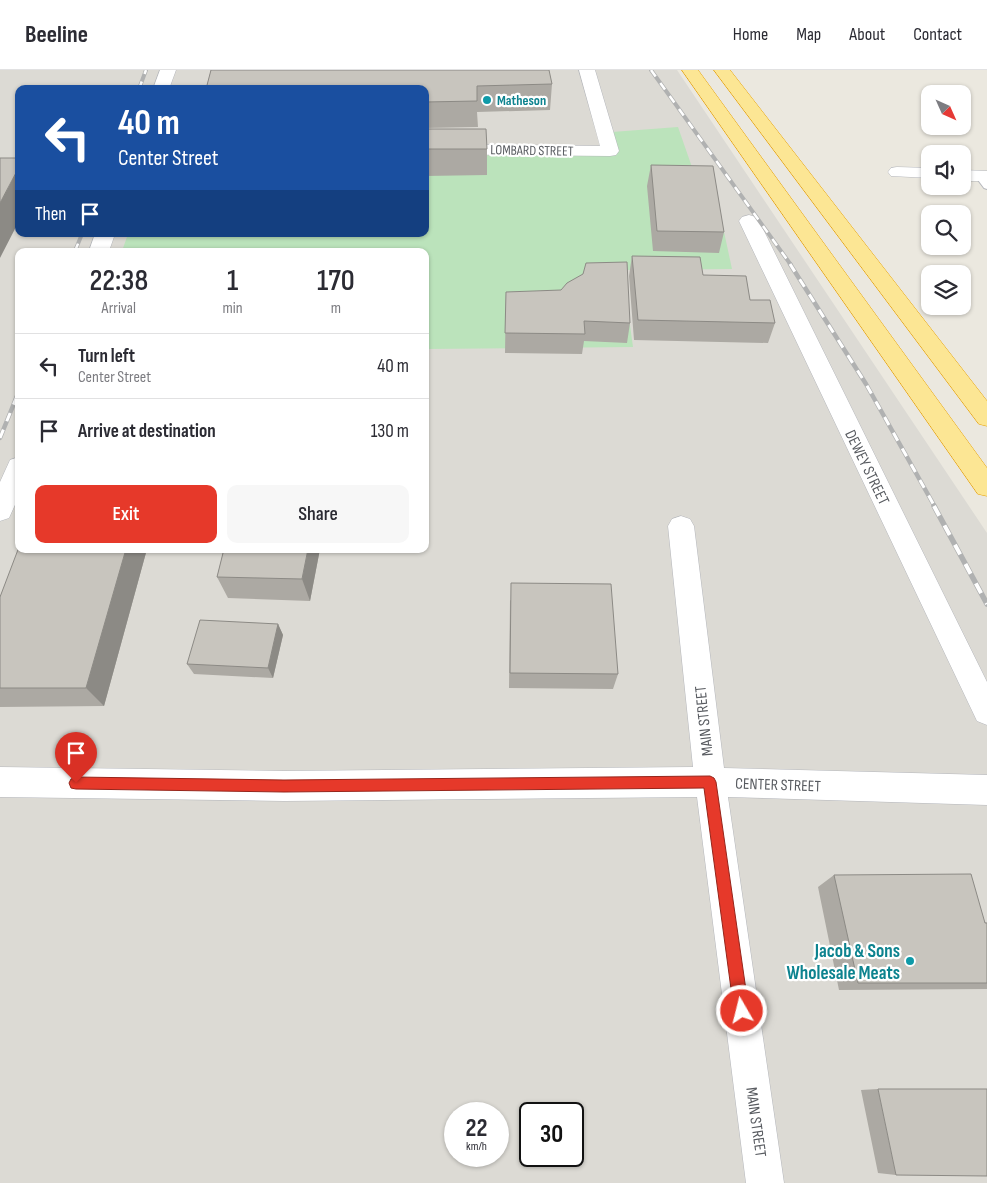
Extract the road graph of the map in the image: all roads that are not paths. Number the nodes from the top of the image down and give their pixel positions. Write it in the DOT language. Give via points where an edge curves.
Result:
graph roads {
  1 [pos="168,70"];
  2 [pos="587,70"];
  3 [pos="690,70"];
  4 [pos="722,70"];
  5 [pos="162,85"];
  6 [pos="429,149"];
  7 [pos="897,172"];
  8 [pos="921,173"];
  9 [pos="749,221"];
  10 [pos="987,418"];
  11 [pos="15,475"];
  12 [pos="987,487"];
  13 [pos="0,511"];
  14 [pos="681,526"];
  15 [pos="987,712"];
  16 [pos="0,782"];
  17 [pos="710,782"];
  18 [pos="987,790"];
  19 [pos="765,1183"];
  1 -- 5 [label="street"];
  2 -- 6 [label="street, LOMBARD STREET" via="610,151"];
  3 -- 12 [label="highway"];
  4 -- 10 [label="highway"];
  7 -- 8 [label="street"];
  9 -- 15 [label="street, DEWEY STREET"];
  11 -- 13 [label="street"];
  14 -- 17 [label="street, MAIN STREET"];
  16 -- 17 [label="street, CENTER STREET" via="284,786"];
  17 -- 18 [label="street, CENTER STREET"];
  17 -- 19 [label="street, MAIN STREET"];
}
